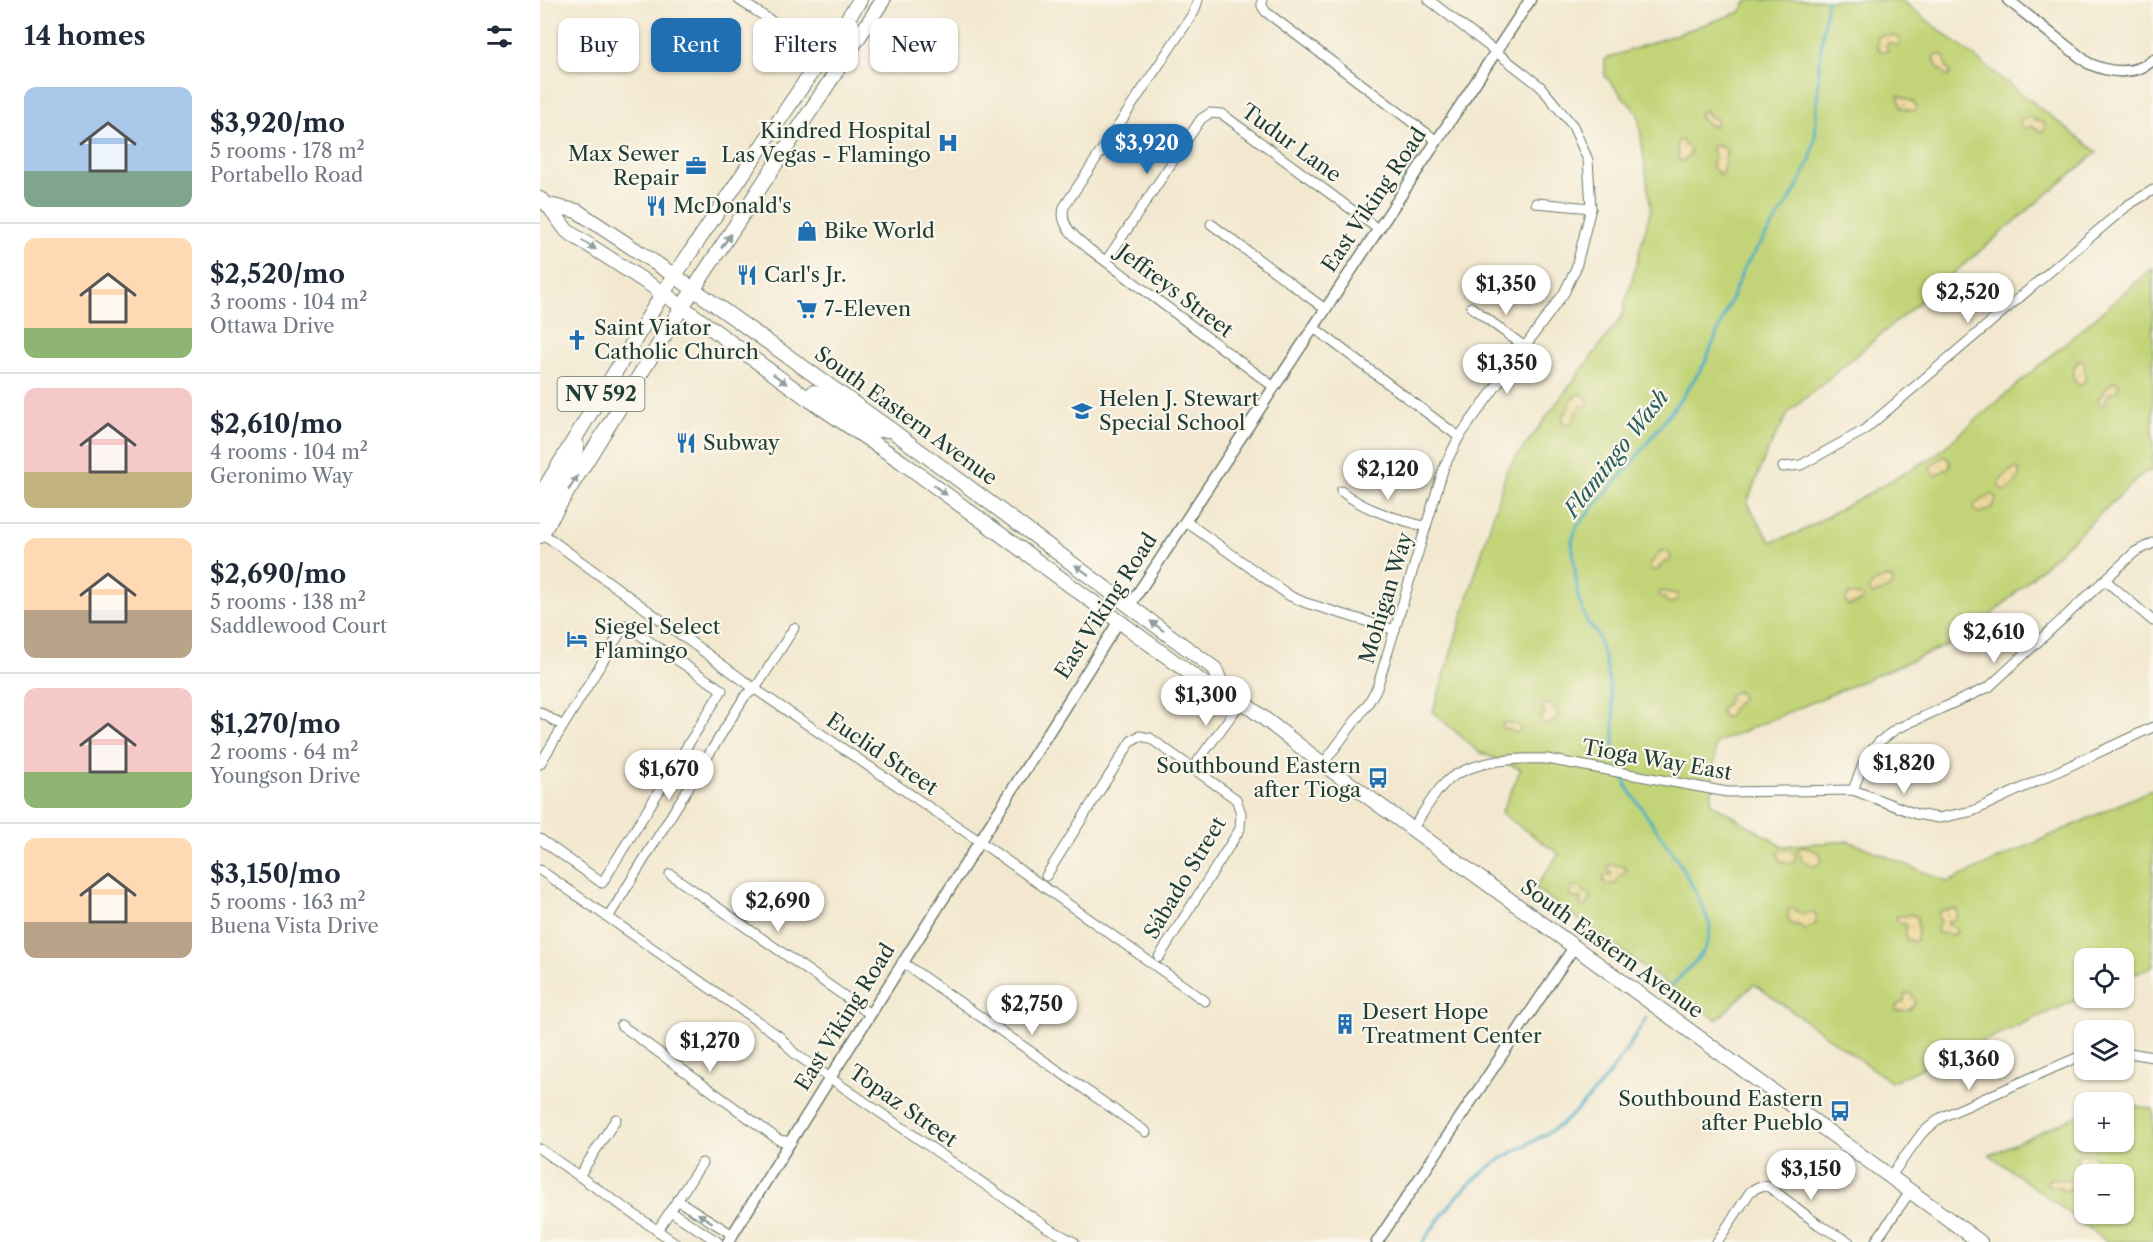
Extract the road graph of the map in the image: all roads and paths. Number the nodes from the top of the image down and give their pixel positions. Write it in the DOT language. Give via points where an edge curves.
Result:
graph roads {
  1 [pos="739,0"];
  2 [pos="860,0"];
  3 [pos="883,0"];
  4 [pos="1198,0"];
  5 [pos="1429,0"];
  6 [pos="1530,0"];
  7 [pos="2008,0"];
  8 [pos="1262,3"];
  9 [pos="767,18"];
  10 [pos="848,18"];
  11 [pos="854,18"];
  12 [pos="858,38"];
  13 [pos="1495,52"];
  14 [pos="2153,60"];
  15 [pos="811,72"];
  16 [pos="821,72"];
  17 [pos="835,72"];
  18 [pos="808,112"];
  19 [pos="1437,141"];
  20 [pos="2153,190"];
  21 [pos="544,202"];
  22 [pos="1536,203"];
  23 [pos="1591,208"];
  24 [pos="1211,224"];
  25 [pos="1378,229"];
  26 [pos="1106,261"];
  27 [pos="675,276"];
  28 [pos="694,289"];
  29 [pos="663,293"];
  30 [pos="682,307"];
  31 [pos="1471,307"];
  32 [pos="1325,309"];
  33 [pos="1313,327"];
  34 [pos="1525,347"];
  35 [pos="1274,387"];
  36 [pos="807,398"];
  37 [pos="825,410"];
  38 [pos="867,414"];
  39 [pos="890,429"];
  40 [pos="575,437"];
  41 [pos="1459,437"];
  42 [pos="1783,467"];
  43 [pos="1341,491"];
  44 [pos="540,496"];
  45 [pos="1185,521"];
  46 [pos="1426,527"];
  47 [pos="540,529"];
  48 [pos="2153,543"];
  49 [pos="2105,580"];
  50 [pos="1130,605"];
  51 [pos="1119,621"];
  52 [pos="2153,621"];
  53 [pos="794,627"];
  54 [pos="1395,630"];
  55 [pos="1222,686"];
  56 [pos="755,689"];
  57 [pos="1242,701"];
  58 [pos="540,712"];
  59 [pos="563,726"];
  60 [pos="2153,728"];
  61 [pos="540,764"];
  62 [pos="1323,764"];
  63 [pos="1192,769"];
  64 [pos="1853,790"];
  65 [pos="1412,829"];
  66 [pos="540,839"];
  67 [pos="979,841"];
  68 [pos="540,870"];
  69 [pos="670,874"];
  70 [pos="1046,876"];
  71 [pos="609,916"];
  72 [pos="1574,947"];
  73 [pos="1159,957"];
  74 [pos="902,962"];
  75 [pos="1205,1001"];
  76 [pos="870,1014"];
  77 [pos="621,1026"];
  78 [pos="2134,1054"];
  79 [pos="2153,1057"];
  80 [pos="2074,1059"];
  81 [pos="830,1078"];
  82 [pos="616,1119"];
  83 [pos="1146,1132"];
  84 [pos="791,1142"];
  85 [pos="540,1149"];
  86 [pos="702,1163"];
  87 [pos="579,1176"];
  88 [pos="1890,1177"];
  89 [pos="1910,1192"];
  90 [pos="677,1200"];
  91 [pos="670,1211"];
  92 [pos="657,1231"];
  93 [pos="730,1238"];
  94 [pos="674,1242"];
  95 [pos="718,1242"];
  96 [pos="1074,1242"];
  97 [pos="1377,1242"];
  98 [pos="1717,1242"];
  99 [pos="1849,1242"];
  100 [pos="1875,1242"];
  101 [pos="1980,1242"];
  1 -- 9 [label="street"];
  2 -- 10 [label="main road, NV 592"];
  2 -- 11 [label="main road"];
  3 -- 12 [label="main road, NV 592"];
  4 -- 26 [label="street, Jeffreys Street" via="1194,12 1064,207 1062,217 1069,232"];
  5 -- 13 [label="street, Mohigan Way"];
  6 -- 13 [label="street, East Viking Road"];
  7 -- 14 [label="street" via="2088,63 2102,69 2125,72"];
  8 -- 19 [label="street" via="1266,12"];
  13 -- 19 [label="street, East Viking Road"];
  13 -- 23 [label="street, Mohigan Way" via="1540,86 1573,126 1588,160"];
  15 -- 27 [label="main road, NV 592"];
  16 -- 18 [label="main road" via="807,95"];
  17 -- 18 [label="main road, NV 592"];
  28 -- 18 [label="main road, NV 592, one-way"];
  19 -- 25 [label="street, East Viking Road"];
  20 -- 42 [label="street" via="2128,205 1863,431 1801,465"];
  21 -- 27 [label="main road, South Eastern Avenue" via="577,211"];
  21 -- 29 [label="main road, South Eastern Avenue, one-way" via="567,231"];
  22 -- 23 [label="street"];
  23 -- 34 [label="street, Mohigan Way" via="1576,268 1564,293"];
  24 -- 32 [label="street"];
  25 -- 26 [label="street, Tudur Lane" via="1222,114 1210,113 1201,119"];
  25 -- 32 [label="street, East Viking Road"];
  26 -- 35 [label="street, Jeffreys Street"];
  27 -- 28 [label="main road, South Eastern Avenue"];
  27 -- 29 [label="main road, NV 592"];
  28 -- 30 [label="main road, NV 592"];
  28 -- 38 [label="main road, South Eastern Avenue"];
  29 -- 30 [label="main road, South Eastern Avenue"];
  29 -- 40 [label="main road, NV 592"];
  30 -- 36 [label="main road, South Eastern Avenue, one-way"];
  47 -- 30 [label="main road, NV 592, one-way"];
  31 -- 34 [label="street"];
  32 -- 33 [label="street, East Viking Road"];
  33 -- 35 [label="street, East Viking Road"];
  33 -- 41 [label="street"];
  34 -- 41 [label="street, Mohigan Way"];
  35 -- 45 [label="street, East Viking Road"];
  36 -- 37 [label="main road, South Eastern Avenue"];
  36 -- 38 [label="main road" via="814,392 844,408"];
  37 -- 39 [label="main road" via="848,415 875,430"];
  37 -- 51 [label="main road, South Eastern Avenue, one-way"];
  38 -- 39 [label="main road, South Eastern Avenue"];
  50 -- 39 [label="main road, South Eastern Avenue, one-way"];
  40 -- 44 [label="main road, NV 592"];
  40 -- 47 [label="main road" via="575,456 542,512"];
  41 -- 46 [label="street, Mohigan Way" via="1444,467"];
  43 -- 46 [label="street" via="1374,511"];
  45 -- 50 [label="street, East Viking Road"];
  45 -- 54 [label="street" via="1290,596"];
  46 -- 54 [label="street, Mohigan Way"];
  47 -- 56 [label="street, Euclid Street"];
  48 -- 49 [label="street" via="2135,552"];
  49 -- 52 [label="street"];
  49 -- 64 [label="street" via="1989,687 1896,729 1879,742 1866,757"];
  50 -- 51 [label="street, East Viking Road"];
  55 -- 50 [label="main road, South Eastern Avenue, one-way" via="1215,669"];
  51 -- 55 [label="main road, South Eastern Avenue" via="1206,685"];
  51 -- 67 [label="street, East Viking Road"];
  53 -- 56 [label="street"];
  54 -- 62 [label="street, Mohigan Way" via="1377,688"];
  55 -- 57 [label="main road, South Eastern Avenue"];
  56 -- 67 [label="street, Euclid Street"];
  56 -- 71 [label="street" via="745,696"];
  57 -- 62 [label="main road, South Eastern Avenue"];
  57 -- 63 [label="street"];
  58 -- 59 [label="street"];
  59 -- 61 [label="street"];
  59 -- 66 [label="street" via="625,625 722,690 602,883"];
  60 -- 64 [label="street, Tioga Way East" via="1959,816 1916,814"];
  62 -- 65 [label="main road, South Eastern Avenue"];
  63 -- 70 [label="street, Sábado Street" via="1150,738 1139,736 1131,741"];
  63 -- 73 [label="street, Sábado Street" via="1236,800 1241,813 1240,829"];
  64 -- 65 [label="street, Tioga Way East" via="1727,792 1548,759 1521,758 1473,767 1452,777"];
  65 -- 72 [label="main road, South Eastern Avenue"];
  67 -- 74 [label="street, East Viking Road"];
  67 -- 75 [label="street, Euclid Street"];
  68 -- 71 [label="street, Topaz Street"];
  69 -- 76 [label="street"];
  71 -- 81 [label="street, Topaz Street" via="780,1037 794,1053"];
  72 -- 88 [label="main road, South Eastern Avenue"];
  72 -- 97 [label="street"];
  74 -- 76 [label="street, East Viking Road"];
  74 -- 83 [label="street"];
  76 -- 81 [label="street, East Viking Road"];
  77 -- 84 [label="street" via="779,1140"];
  78 -- 79 [label="street"];
  80 -- 88 [label="street" via="1942,1118 1922,1133"];
  81 -- 84 [label="street, East Viking Road"];
  81 -- 96 [label="street, Topaz Street"];
  82 -- 87 [label="street"];
  84 -- 93 [label="street, East Viking Road"];
  85 -- 87 [label="street"];
  86 -- 90 [label="street"];
  87 -- 92 [label="street"];
  88 -- 89 [label="main road, South Eastern Avenue"];
  89 -- 100 [label="street"];
  89 -- 101 [label="main road, South Eastern Avenue"];
  90 -- 91 [label="street"];
  93 -- 90 [label="street, one-way"];
  91 -- 92 [label="street"];
  91 -- 95 [label="street"];
  92 -- 94 [label="street"];
  98 -- 99 [label="street" via="1750,1192 1763,1186"];
}
